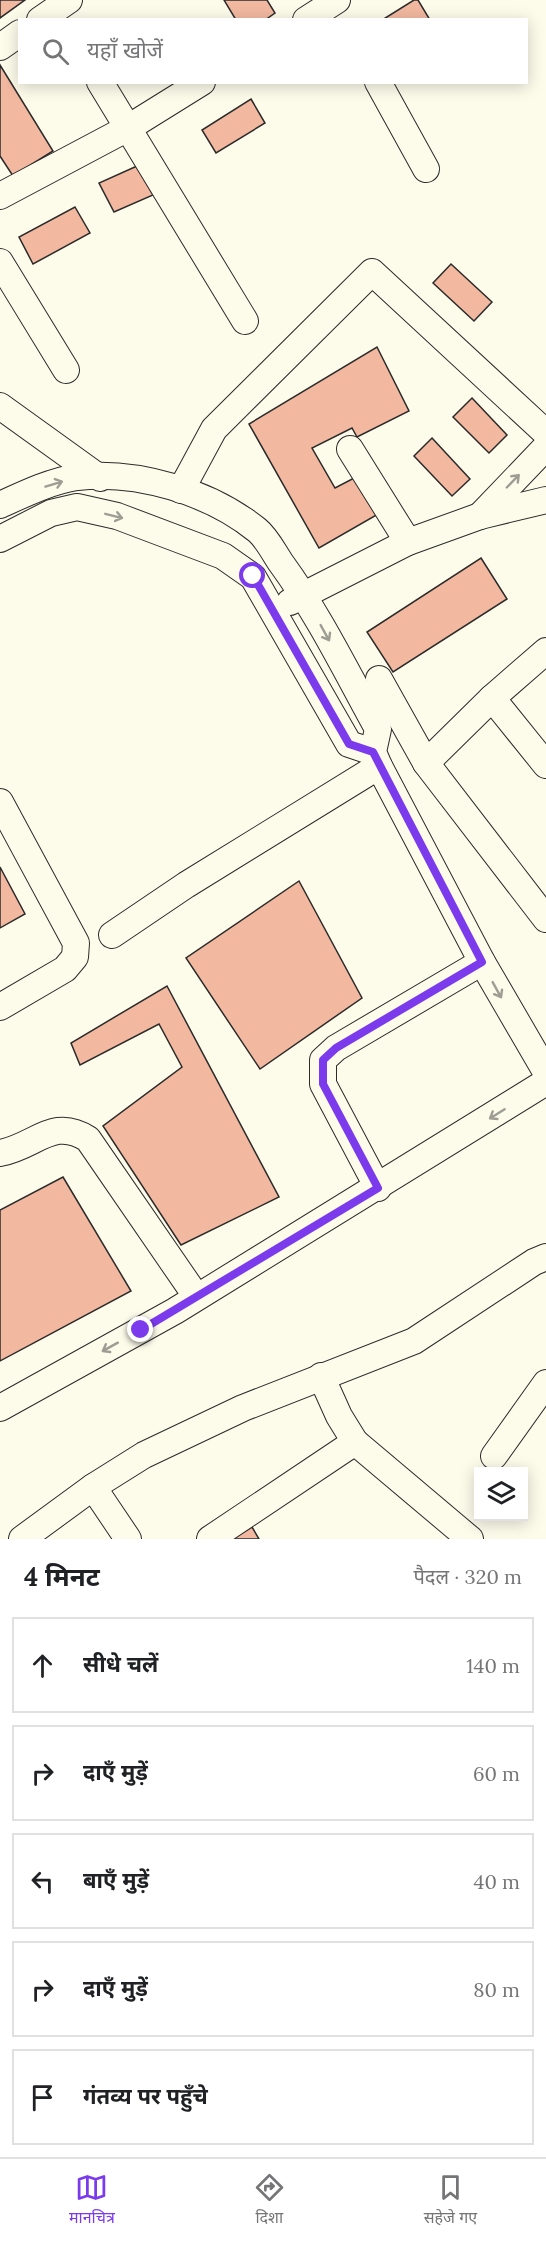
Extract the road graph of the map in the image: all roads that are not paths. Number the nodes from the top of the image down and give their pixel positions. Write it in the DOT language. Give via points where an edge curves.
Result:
graph roads {
  1 [pos="338,7"];
  2 [pos="311,18"];
  3 [pos="18,34"];
  4 [pos="0,47"];
  5 [pos="101,84"];
  6 [pos="199,84"];
  7 [pos="379,84"];
  8 [pos="128,128"];
  9 [pos="426,169"];
  10 [pos="0,196"];
  11 [pos="0,262"];
  12 [pos="245,321"];
  13 [pos="66,370"];
  14 [pos="0,406"];
  15 [pos="546,433"];
  16 [pos="546,447"];
  17 [pos="350,449"];
  18 [pos="100,478"];
  19 [pos="181,489"];
  20 [pos="546,500"];
  21 [pos="0,505"];
  22 [pos="480,516"];
  23 [pos="0,539"];
  24 [pos="408,542"];
  25 [pos="304,595"];
  26 [pos="274,611"];
  27 [pos="546,651"];
  28 [pos="379,679"];
  29 [pos="492,698"];
  30 [pos="376,759"];
  31 [pos="426,763"];
  32 [pos="546,765"];
  33 [pos="0,802"];
  34 [pos="546,919"];
  35 [pos="112,935"];
  36 [pos="482,962"];
  37 [pos="0,1007"];
  38 [pos="546,1072"];
  39 [pos="546,1083"];
  40 [pos="0,1153"];
  41 [pos="378,1188"];
  42 [pos="546,1257"];
  43 [pos="196,1296"];
  44 [pos="321,1376"];
  45 [pos="546,1383"];
  46 [pos="0,1408"];
  47 [pos="355,1442"];
  48 [pos="494,1456"];
  49 [pos="93,1487"];
  50 [pos="22,1539"];
  51 [pos="128,1539"];
  52 [pos="210,1539"];
  53 [pos="470,1539"];
  1 -- 2 [label="street"];
  3 -- 4 [label="street"];
  5 -- 8 [label="street"];
  6 -- 8 [label="street"];
  7 -- 9 [label="street"];
  8 -- 10 [label="street"];
  8 -- 12 [label="street"];
  11 -- 13 [label="street"];
  14 -- 18 [label="street"];
  15 -- 19 [label="street" via="372,272 214,429"];
  22 -- 16 [label="street, one-way"];
  17 -- 24 [label="street"];
  18 -- 19 [label="street" via="130,478"];
  21 -- 18 [label="street, one-way" via="77,477"];
  19 -- 25 [label="street" via="258,531"];
  20 -- 22 [label="street"];
  22 -- 24 [label="street"];
  23 -- 26 [label="street, one-way" via="51,513 77,507 117,516 224,556 253,576"];
  24 -- 25 [label="street"];
  25 -- 26 [label="street"];
  25 -- 30 [label="street, one-way" via="378,729"];
  26 -- 30 [label="street" via="349,744"];
  27 -- 29 [label="street"];
  28 -- 31 [label="street"];
  29 -- 31 [label="street"];
  29 -- 32 [label="street"];
  30 -- 35 [label="street"];
  30 -- 36 [label="street"];
  31 -- 34 [label="street"];
  33 -- 37 [label="street" via="76,943 75,957 65,969"];
  36 -- 38 [label="street, one-way"];
  36 -- 41 [label="street" via="336,1048 323,1060 323,1084"];
  39 -- 41 [label="street, one-way"];
  40 -- 43 [label="street" via="59,1128 75,1130 88,1138"];
  41 -- 43 [label="street"];
  42 -- 44 [label="street" via="414,1341"];
  43 -- 46 [label="street, one-way"];
  44 -- 47 [label="street"];
  44 -- 49 [label="street" via="144,1455"];
  45 -- 48 [label="street"];
  47 -- 52 [label="street"];
  47 -- 53 [label="street"];
  49 -- 50 [label="street"];
  49 -- 51 [label="street"];
}
